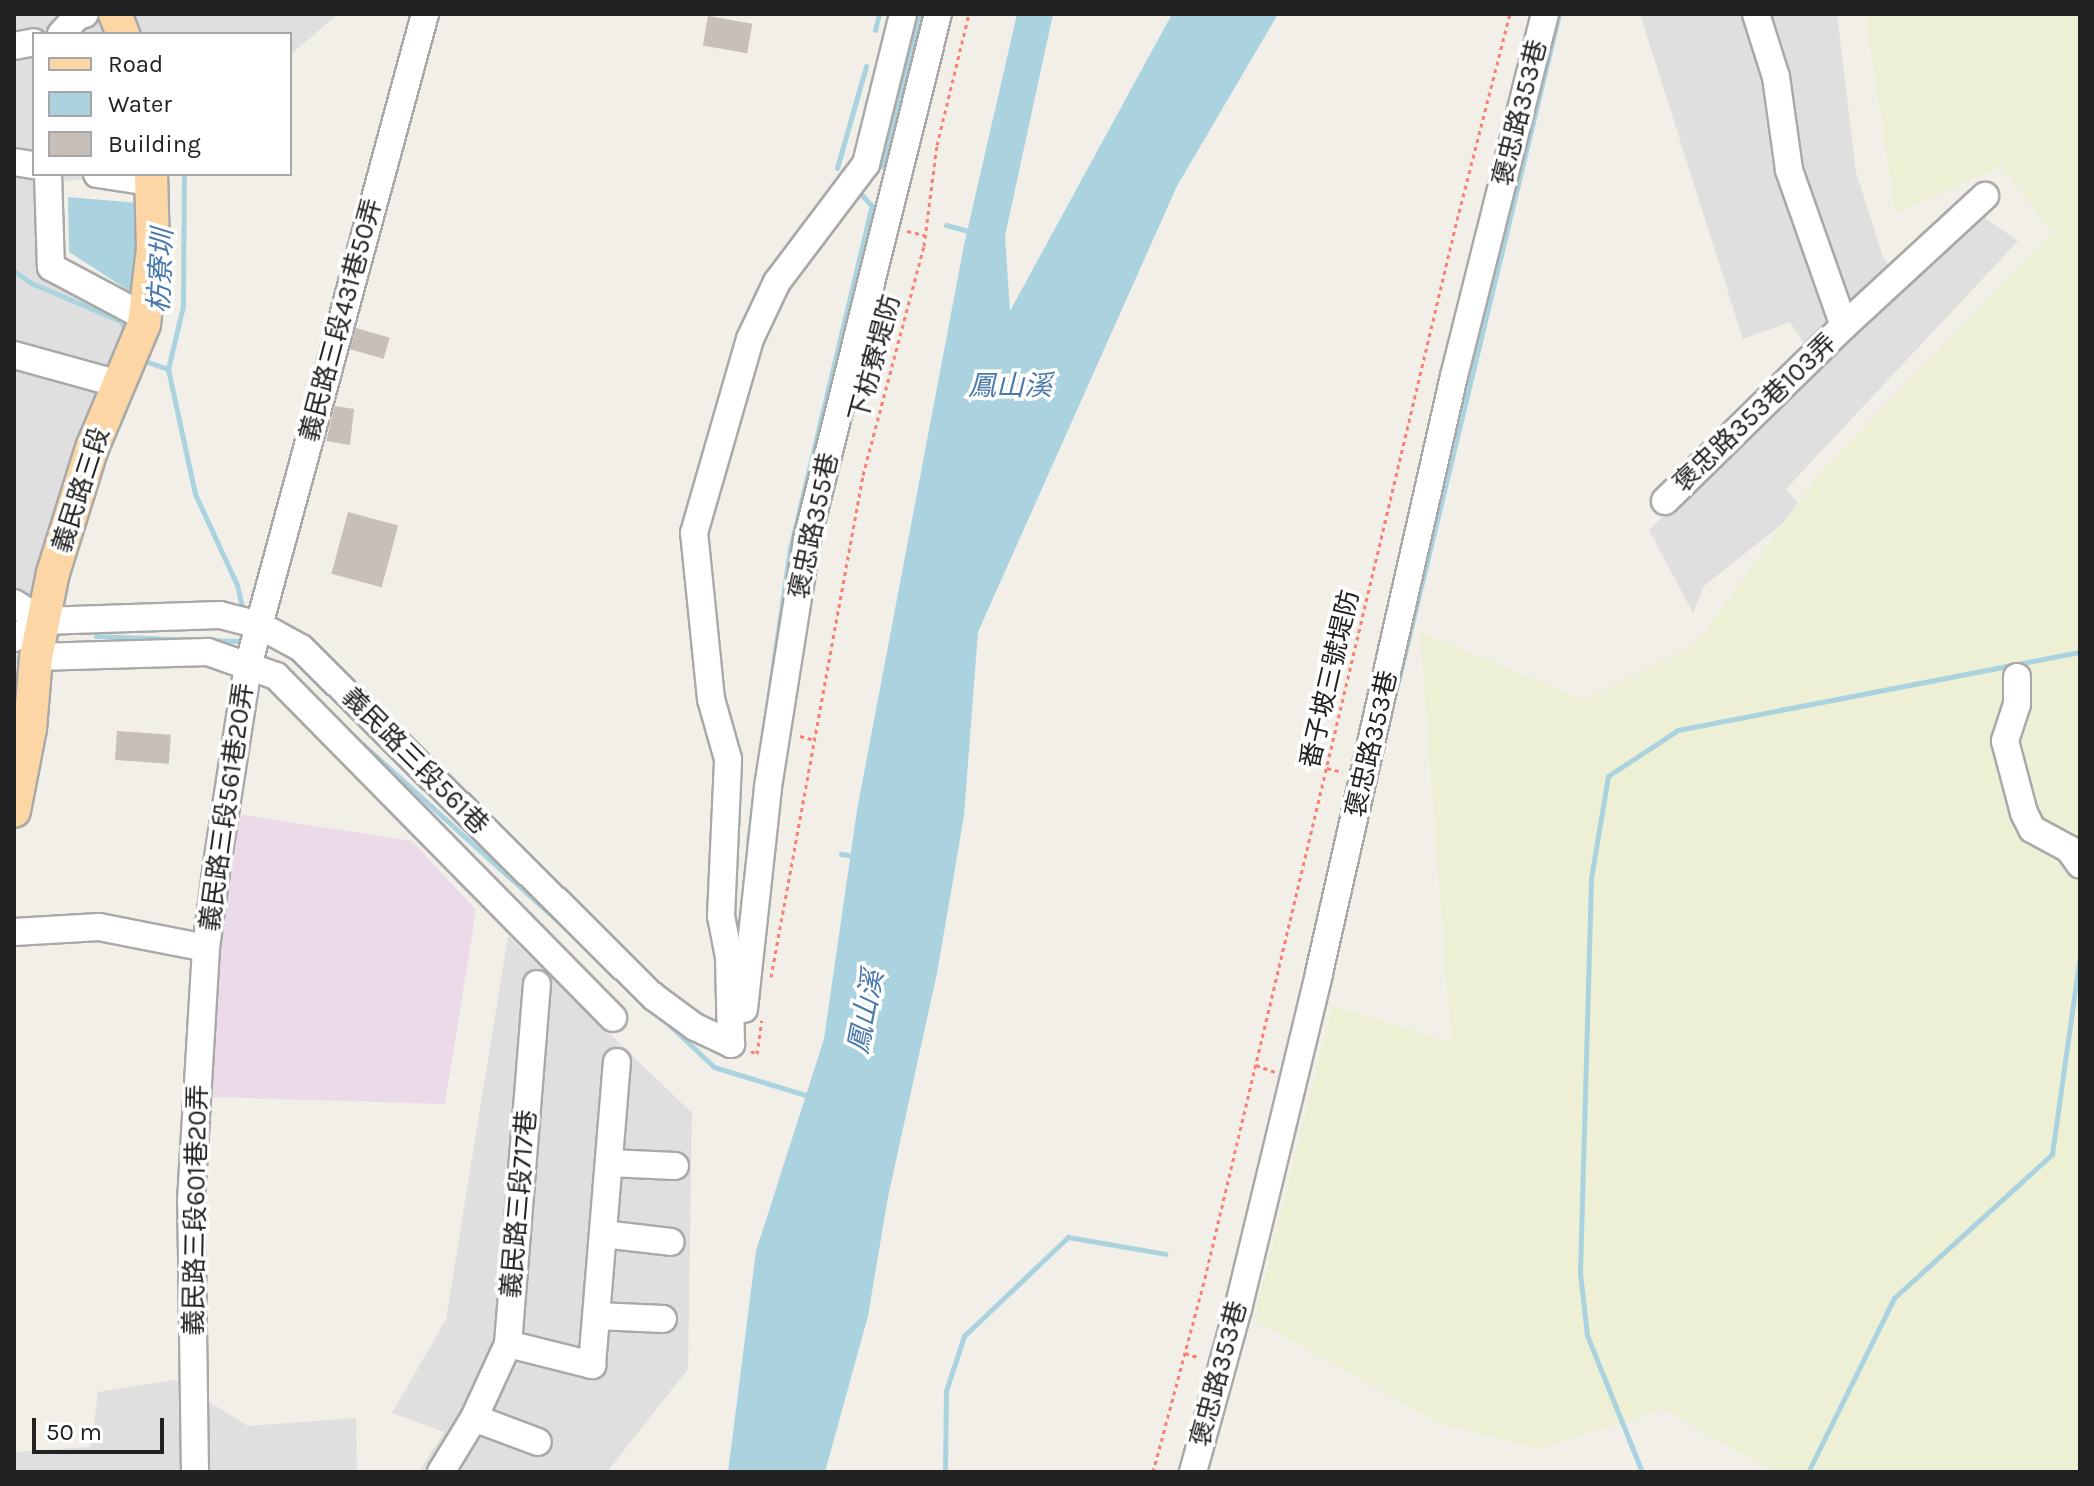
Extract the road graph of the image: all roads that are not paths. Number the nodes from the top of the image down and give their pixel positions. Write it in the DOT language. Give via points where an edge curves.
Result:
graph roads {
  1 [pos="85,14"];
  2 [pos="425,14"];
  3 [pos="903,14"];
  4 [pos="938,14"];
  5 [pos="1545,14"];
  6 [pos="1756,14"];
  7 [pos="63,32"];
  8 [pos="866,164"];
  9 [pos="48,176"];
  10 [pos="124,176"];
  11 [pos="151,178"];
  12 [pos="1985,196"];
  13 [pos="892,209"];
  14 [pos="145,317"];
  15 [pos="1844,326"];
  16 [pos="14,355"];
  17 [pos="119,384"];
  18 [pos="1665,501"];
  19 [pos="14,603"];
  20 [pos="42,621"];
  21 [pos="259,625"];
  22 [pos="25,648"];
  23 [pos="248,666"];
  24 [pos="2017,677"];
  25 [pos="728,759"];
  26 [pos="771,766"];
  27 [pos="14,811"];
  28 [pos="2080,865"];
  29 [pos="14,932"];
  30 [pos="206,948"];
  31 [pos="537,984"];
  32 [pos="613,1018"];
  33 [pos="731,1044"];
  34 [pos="617,1062"];
  35 [pos="609,1163"];
  36 [pos="675,1166"];
  37 [pos="603,1234"];
  38 [pos="671,1242"];
  39 [pos="597,1316"];
  40 [pos="663,1319"];
  41 [pos="508,1344"];
  42 [pos="474,1418"];
  43 [pos="538,1442"];
  44 [pos="195,1472"];
  45 [pos="441,1472"];
  46 [pos="1193,1472"];
  1 -- 7 [label="street"];
  2 -- 21 [label="street, 義民路三段431巷50弄"];
  3 -- 8 [label="street"];
  4 -- 13 [label="street, 褒忠路355巷"];
  5 -- 46 [label="street, 褒忠路353巷" via="1454,376 1312,1003"];
  6 -- 15 [label="street, 褒忠路353巷103弄" via="1776,77 1789,170"];
  8 -- 13 [label="street"];
  8 -- 25 [label="street" via="777,282 750,339 694,533 711,699"];
  9 -- 14 [label="street" via="51,267"];
  10 -- 11 [label="street"];
  11 -- 14 [label="main road, 義民路三段" via="153,249"];
  12 -- 15 [label="street, 褒忠路353巷103弄"];
  13 -- 26 [label="street, 褒忠路355巷" via="807,540"];
  14 -- 17 [label="main road, 義民路三段"];
  15 -- 18 [label="street, 褒忠路353巷103弄"];
  16 -- 17 [label="street"];
  17 -- 20 [label="main road, 義民路三段" via="92,448"];
  19 -- 20 [label="street"];
  20 -- 21 [label="street, 義民路三段561巷" via="220,615"];
  20 -- 22 [label="main road, 義民路三段"];
  21 -- 23 [label="street, 義民路三段431巷50弄"];
  21 -- 33 [label="street, 義民路三段561巷" via="301,648 654,997 695,1027"];
  22 -- 23 [label="street, 義民路三段561巷" via="208,652"];
  22 -- 27 [label="main road, 義民路三段" via="30,729"];
  23 -- 30 [label="street, 義民路三段561巷20弄"];
  23 -- 32 [label="street, 義民路三段561巷" via="276,676"];
  24 -- 28 [label="street" via="2017,704 2005,741 2024,813 2032,829 2069,849"];
  25 -- 26 [label="street"];
  25 -- 33 [label="street" via="721,916 729,957"];
  26 -- 33 [label="street, 褒忠路355巷" via="741,1034"];
  29 -- 30 [label="street" via="99,927"];
  30 -- 44 [label="street, 義民路三段601巷20弄" via="191,1201"];
  31 -- 41 [label="street, 義民路三段717巷"];
  34 -- 35 [label="street"];
  35 -- 36 [label="street"];
  35 -- 37 [label="street"];
  37 -- 38 [label="street"];
  37 -- 39 [label="street"];
  39 -- 40 [label="street"];
  39 -- 41 [label="street" via="592,1365"];
  41 -- 42 [label="street, 義民路三段717巷"];
  42 -- 43 [label="street"];
  42 -- 45 [label="street, 義民路三段717巷"];
}
